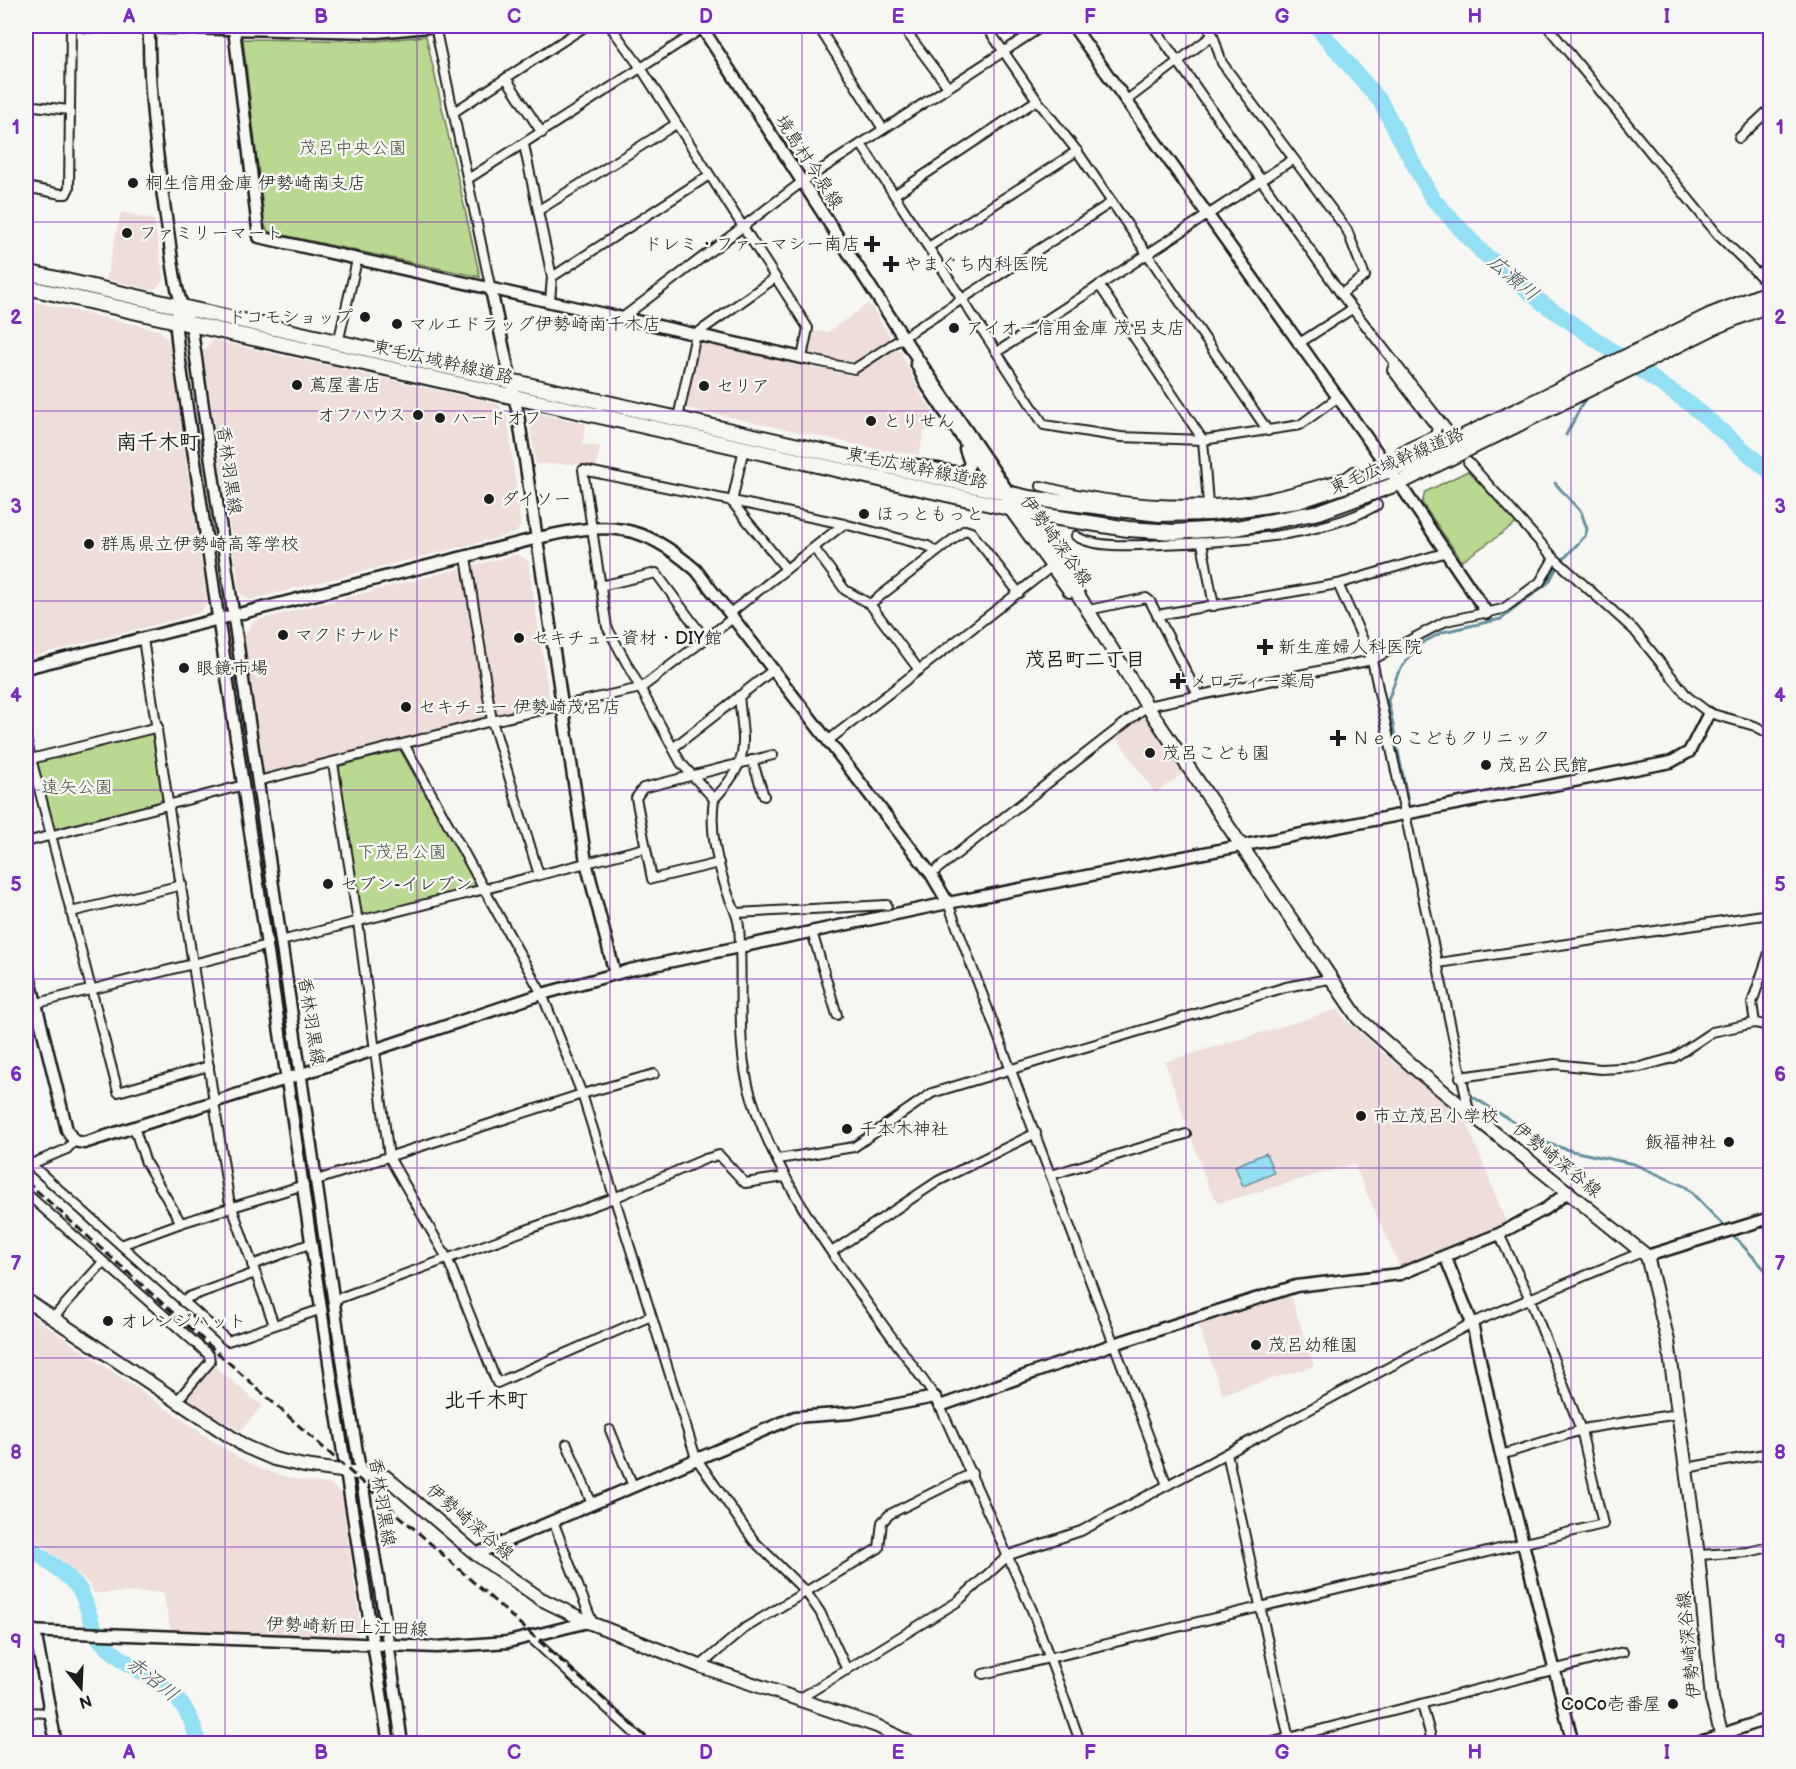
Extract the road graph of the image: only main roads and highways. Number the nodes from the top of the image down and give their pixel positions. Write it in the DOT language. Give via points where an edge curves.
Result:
graph roads {
  1 [pos="26,272"];
  2 [pos="26,287"];
  3 [pos="1768,287"];
  4 [pos="1770,304"];
  5 [pos="178,313"];
  6 [pos="1675,340"];
  7 [pos="1010,500"];
  8 [pos="1088,613"];
  9 [pos="26,1300"];
  10 [pos="1722,1740"];
  11 [pos="912,1743"];
  1 -- 5 [label="highway, 東毛広域幹線道路"];
  2 -- 5 [label="highway, 東毛広域幹線道路"];
  3 -- 6 [label="highway, 東毛広域幹線道路" via="1709,316"];
  4 -- 6 [label="highway, 東毛広域幹線道路"];
  5 -- 7 [label="highway, 東毛広域幹線道路" via="338,342 678,418 889,466"];
  5 -- 7 [label="highway, 東毛広域幹線道路" via="191,324 744,447"];
  6 -- 7 [label="highway, 東毛広域幹線道路" via="1390,471 1298,501 1210,513 1160,514"];
  6 -- 7 [label="highway, 東毛広域幹線道路" via="1512,429 1399,483 1350,503 1297,518 1236,528 1150,531 1087,524"];
  7 -- 8 [label="main road, 伊勢崎深谷線" via="1051,567"];
  7 -- 8 [label="main road, 伊勢崎深谷線" via="1073,584"];
  8 -- 10 [label="main road, 伊勢崎深谷線" via="1329,980 1374,1035 1644,1254 1668,1341 1698,1555 1712,1699"];
  9 -- 11 [label="main road, 伊勢崎深谷線" via="176,1402 261,1454 304,1466 386,1477 476,1554 541,1599 590,1623 877,1726"];
}
